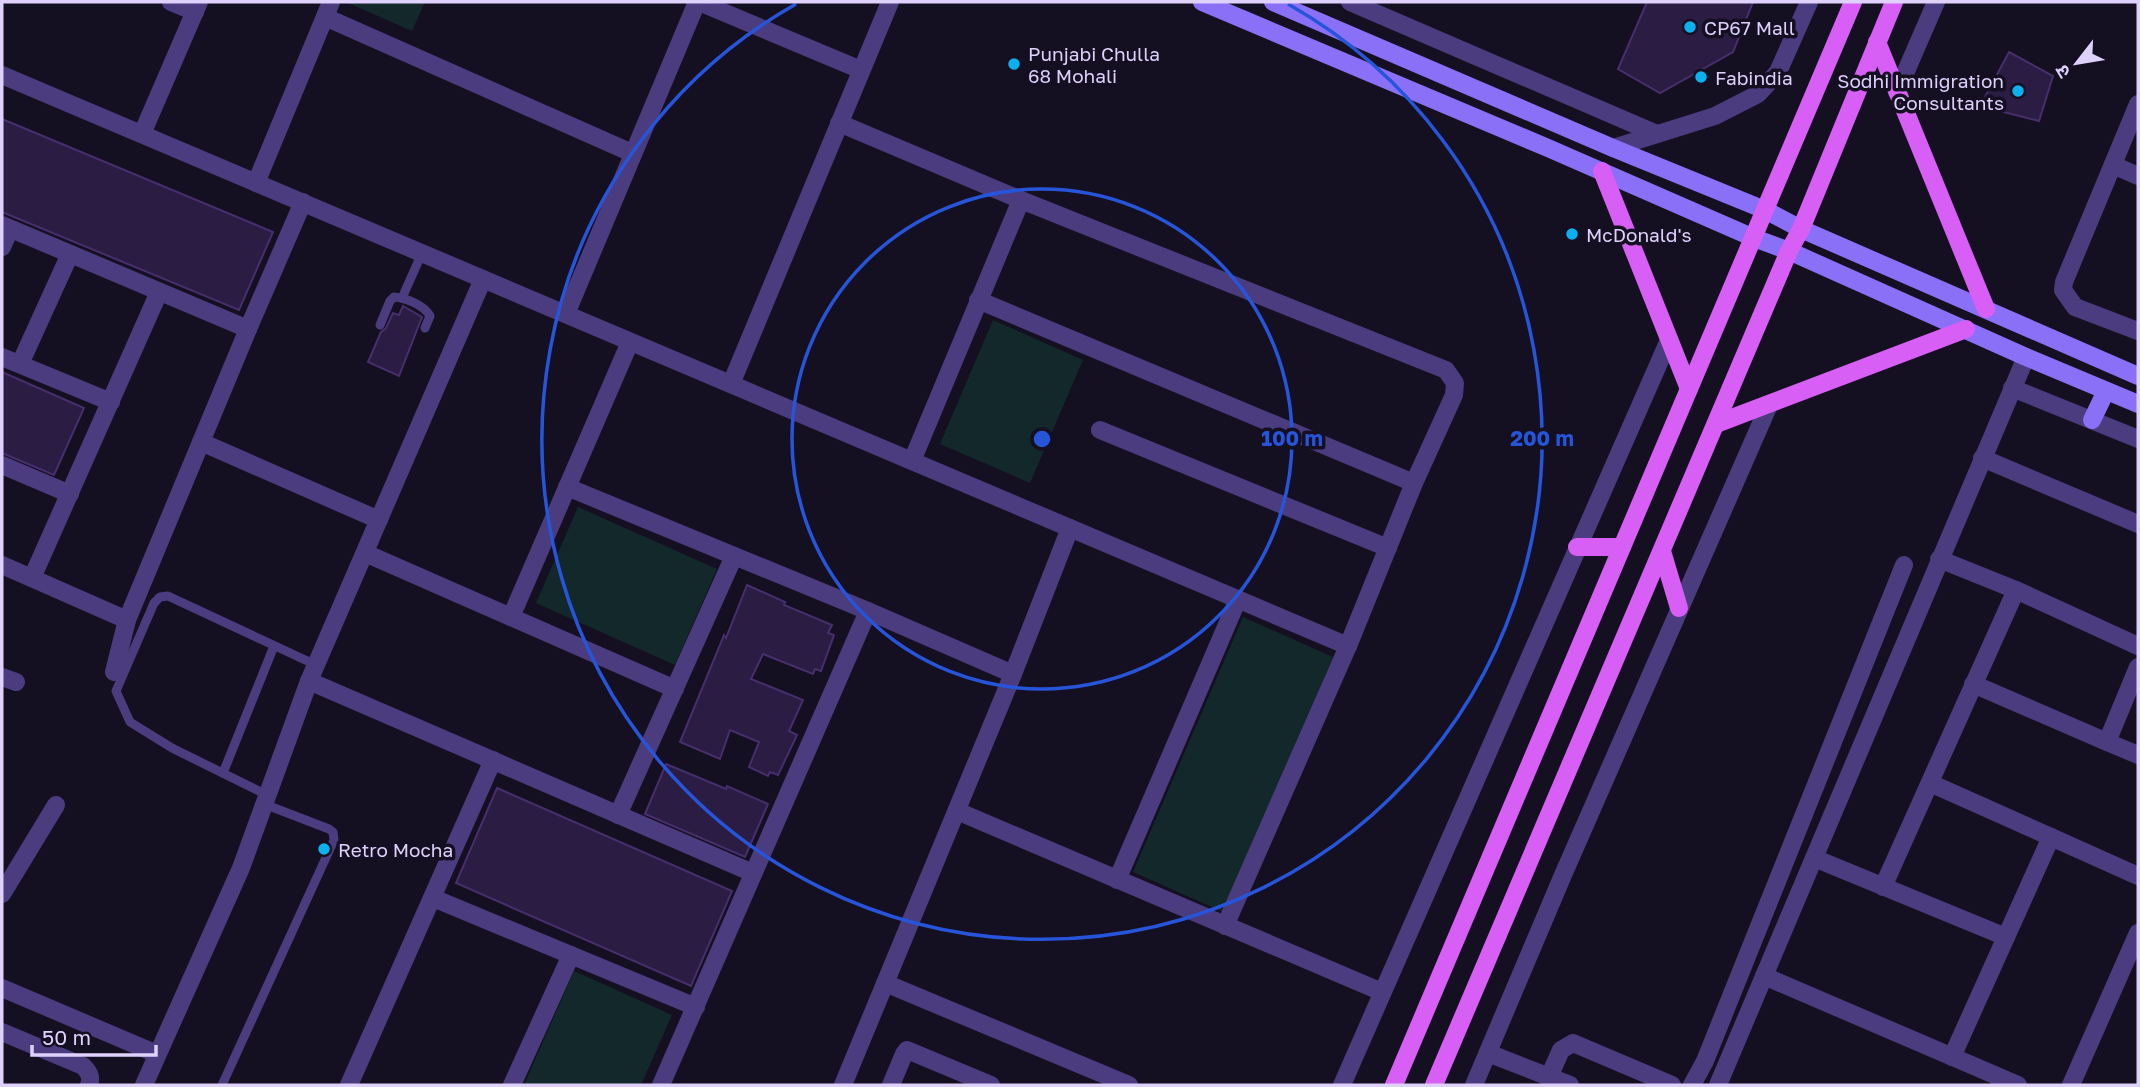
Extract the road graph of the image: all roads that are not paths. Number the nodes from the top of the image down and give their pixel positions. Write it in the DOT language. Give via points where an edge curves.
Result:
graph roads {
  1 [pos="171,2"];
  2 [pos="698,2"];
  3 [pos="890,2"];
  4 [pos="1202,2"];
  5 [pos="1273,2"];
  6 [pos="1350,2"];
  7 [pos="1809,2"];
  8 [pos="1853,2"];
  9 [pos="1894,2"];
  10 [pos="1936,2"];
  11 [pos="197,7"];
  12 [pos="328,9"];
  13 [pos="1877,42"];
  14 [pos="861,70"];
  15 [pos="2,75"];
  16 [pos="1897,92"];
  17 [pos="2138,104"];
  18 [pos="839,123"];
  19 [pos="142,134"];
  20 [pos="1657,134"];
  21 [pos="1613,148"];
  22 [pos="632,153"];
  23 [pos="2113,165"];
  24 [pos="1602,171"];
  25 [pos="2138,176"];
  26 [pos="256,183"];
  27 [pos="1021,200"];
  28 [pos="303,202"];
  29 [pos="1765,210"];
  30 [pos="6,227"];
  31 [pos="1801,229"];
  32 [pos="1754,238"];
  33 [pos="2,247"];
  34 [pos="1789,251"];
  35 [pos="422,253"];
  36 [pos="70,254"];
  37 [pos="483,279"];
  38 [pos="159,292"];
  39 [pos="402,298"];
  40 [pos="978,300"];
  41 [pos="1986,309"];
  42 [pos="566,314"];
  43 [pos="380,325"];
  44 [pos="425,328"];
  45 [pos="1966,329"];
  46 [pos="248,330"];
  47 [pos="2138,331"];
  48 [pos="1669,340"];
  49 [pos="630,342"];
  50 [pos="2,357"];
  51 [pos="2026,357"];
  52 [pos="20,364"];
  53 [pos="2138,376"];
  54 [pos="731,384"];
  55 [pos="2012,388"];
  56 [pos="1689,390"];
  57 [pos="2106,391"];
  58 [pos="111,402"];
  59 [pos="2138,404"];
  60 [pos="1769,405"];
  61 [pos="2092,420"];
  62 [pos="1716,424"];
  63 [pos="1100,430"];
  64 [pos="2138,439"];
  65 [pos="201,442"];
  66 [pos="1982,458"];
  67 [pos="912,461"];
  68 [pos="2,465"];
  69 [pos="1414,483"];
  70 [pos="567,486"];
  71 [pos="70,494"];
  72 [pos="379,520"];
  73 [pos="2138,524"];
  74 [pos="1070,528"];
  75 [pos="1577,547"];
  76 [pos="1622,547"];
  77 [pos="1388,548"];
  78 [pos="1662,551"];
  79 [pos="365,553"];
  80 [pos="734,556"];
  81 [pos="1939,559"];
  82 [pos="2,565"];
  83 [pos="1905,565"];
  84 [pos="32,578"];
  85 [pos="2016,590"];
  86 [pos="1238,600"];
  87 [pos="1679,608"];
  88 [pos="868,611"];
  89 [pos="511,617"];
  90 [pos="1883,618"];
  91 [pos="127,620"];
  92 [pos="1910,627"];
  93 [pos="274,646"];
  94 [pos="1349,646"];
  95 [pos="2138,646"];
  96 [pos="2138,667"];
  97 [pos="114,672"];
  98 [pos="313,673"];
  99 [pos="1013,674"];
  100 [pos="1973,684"];
  101 [pos="675,689"];
  102 [pos="2107,742"];
  103 [pos="2138,755"];
  104 [pos="493,760"];
  105 [pos="223,772"];
  106 [pos="1930,783"];
  107 [pos="266,799"];
  108 [pos="56,805"];
  109 [pos="957,811"];
  110 [pos="618,815"];
  111 [pos="2051,837"];
  112 [pos="1814,858"];
  113 [pos="753,873"];
  114 [pos="2138,876"];
  115 [pos="1117,880"];
  116 [pos="1883,887"];
  117 [pos="2,894"];
  118 [pos="433,898"];
  119 [pos="1225,926"];
  120 [pos="2138,933"];
  121 [pos="2006,937"];
  122 [pos="570,955"];
  123 [pos="1764,976"];
  124 [pos="885,982"];
  125 [pos="2,988"];
  126 [pos="1382,992"];
  127 [pos="696,1007"];
  128 [pos="2,1032"];
  129 [pos="1488,1053"];
  130 [pos="157,1054"];
  131 [pos="1952,1057"];
  132 [pos="1549,1077"];
  133 [pos="89,1085"];
  134 [pos="144,1085"];
  135 [pos="222,1085"];
  136 [pos="349,1085"];
  137 [pos="512,1085"];
  138 [pos="661,1085"];
  139 [pos="843,1085"];
  140 [pos="891,1085"];
  141 [pos="991,1085"];
  142 [pos="1129,1085"];
  143 [pos="1342,1085"];
  144 [pos="1394,1085"];
  145 [pos="1434,1085"];
  146 [pos="1474,1085"];
  147 [pos="1570,1085"];
  148 [pos="1672,1085"];
  149 [pos="1692,1085"];
  150 [pos="1718,1085"];
  151 [pos="2018,1085"];
  152 [pos="2071,1085"];
  1 -- 11 [label="street"];
  2 -- 14 [label="street"];
  2 -- 22 [label="street"];
  3 -- 14 [label="street"];
  4 -- 24 [label="main road"];
  5 -- 21 [label="main road"];
  6 -- 20 [label="street"];
  7 -- 20 [label="street" via="1779,72 1758,94 1715,116"];
  8 -- 29 [label="main road"];
  9 -- 13 [label="main road"];
  10 -- 16 [label="street"];
  11 -- 19 [label="street"];
  12 -- 22 [label="street"];
  12 -- 26 [label="street"];
  13 -- 16 [label="main road"];
  13 -- 31 [label="main road"];
  14 -- 18 [label="street"];
  15 -- 19 [label="street"];
  16 -- 41 [label="main road"];
  17 -- 23 [label="street"];
  18 -- 27 [label="street"];
  18 -- 54 [label="street"];
  19 -- 26 [label="street"];
  20 -- 21 [label="street"];
  21 -- 29 [label="main road"];
  22 -- 42 [label="street"];
  23 -- 25 [label="street"];
  23 -- 47 [label="street" via="2063,290 2075,307"];
  24 -- 32 [label="main road"];
  24 -- 48 [label="main road"];
  26 -- 28 [label="street"];
  27 -- 40 [label="street"];
  27 -- 69 [label="street" via="1446,370 1455,383 1454,395"];
  28 -- 35 [label="street"];
  28 -- 46 [label="street"];
  29 -- 31 [label="main road"];
  29 -- 32 [label="main road"];
  30 -- 33 [label="street"];
  30 -- 36 [label="street"];
  31 -- 34 [label="main road"];
  31 -- 41 [label="main road"];
  32 -- 34 [label="main road"];
  32 -- 56 [label="main road"];
  34 -- 45 [label="main road"];
  34 -- 62 [label="main road"];
  35 -- 37 [label="street"];
  35 -- 39 [label="lane"];
  36 -- 38 [label="street"];
  36 -- 52 [label="street"];
  37 -- 42 [label="street"];
  37 -- 72 [label="street"];
  38 -- 46 [label="street"];
  38 -- 58 [label="street"];
  39 -- 43 [label="lane" via="390,301"];
  39 -- 44 [label="lane" via="428,312"];
  40 -- 67 [label="street"];
  40 -- 69 [label="street"];
  41 -- 53 [label="main road"];
  42 -- 49 [label="street"];
  45 -- 51 [label="main road"];
  45 -- 60 [label="main road"];
  46 -- 65 [label="street"];
  48 -- 56 [label="main road"];
  48 -- 75 [label="street"];
  49 -- 54 [label="street"];
  49 -- 70 [label="street"];
  50 -- 52 [label="street"];
  51 -- 55 [label="street"];
  51 -- 57 [label="main road"];
  52 -- 58 [label="street"];
  54 -- 67 [label="street"];
  55 -- 61 [label="street"];
  55 -- 66 [label="street"];
  56 -- 76 [label="main road"];
  57 -- 59 [label="main road"];
  57 -- 61 [label="main road"];
  58 -- 71 [label="street"];
  60 -- 62 [label="main road"];
  60 -- 87 [label="street"];
  61 -- 64 [label="street"];
  62 -- 78 [label="main road"];
  63 -- 77 [label="street"];
  65 -- 72 [label="street"];
  65 -- 91 [label="street"];
  66 -- 73 [label="street"];
  66 -- 81 [label="street"];
  67 -- 74 [label="street"];
  68 -- 71 [label="street"];
  69 -- 77 [label="street"];
  70 -- 80 [label="street"];
  70 -- 89 [label="street"];
  71 -- 84 [label="street"];
  72 -- 79 [label="street"];
  74 -- 86 [label="street"];
  74 -- 99 [label="street"];
  75 -- 76 [label="main road"];
  75 -- 126 [label="street"];
  76 -- 144 [label="main road"];
  77 -- 94 [label="street"];
  78 -- 87 [label="main road"];
  78 -- 145 [label="main road"];
  79 -- 89 [label="street"];
  79 -- 98 [label="street"];
  80 -- 88 [label="street"];
  80 -- 101 [label="street"];
  81 -- 85 [label="street"];
  81 -- 92 [label="street"];
  82 -- 84 [label="street"];
  83 -- 90 [label="street"];
  84 -- 91 [label="street"];
  85 -- 95 [label="street"];
  85 -- 100 [label="street"];
  86 -- 94 [label="street"];
  86 -- 115 [label="street"];
  87 -- 129 [label="street"];
  88 -- 99 [label="street"];
  88 -- 113 [label="street"];
  89 -- 101 [label="street"];
  90 -- 92 [label="street"];
  90 -- 149 [label="street"];
  91 -- 97 [label="street"];
  92 -- 112 [label="street"];
  93 -- 98 [label="lane"];
  93 -- 105 [label="lane"];
  93 -- 105 [label="lane" via="168,596 160,597 125,667 116,691 130,722"];
  94 -- 119 [label="street"];
  96 -- 102 [label="street"];
  98 -- 104 [label="street"];
  98 -- 107 [label="street"];
  99 -- 109 [label="street"];
  100 -- 102 [label="street"];
  100 -- 106 [label="street"];
  101 -- 110 [label="street"];
  102 -- 103 [label="street"];
  104 -- 110 [label="street"];
  104 -- 118 [label="street"];
  105 -- 107 [label="lane"];
  106 -- 111 [label="street"];
  106 -- 116 [label="street"];
  107 -- 130 [label="street"];
  107 -- 135 [label="lane" via="329,829 334,840"];
  108 -- 117 [label="street"];
  109 -- 115 [label="street"];
  109 -- 124 [label="street"];
  110 -- 113 [label="street"];
  111 -- 114 [label="street"];
  111 -- 121 [label="street"];
  112 -- 116 [label="street"];
  112 -- 123 [label="street"];
  113 -- 127 [label="street"];
  115 -- 119 [label="street"];
  116 -- 121 [label="street"];
  118 -- 122 [label="street"];
  118 -- 136 [label="street"];
  119 -- 126 [label="street"];
  120 -- 152 [label="street"];
  121 -- 131 [label="street"];
  122 -- 127 [label="street"];
  122 -- 137 [label="street"];
  123 -- 131 [label="street"];
  123 -- 150 [label="street"];
  124 -- 139 [label="street"];
  124 -- 142 [label="street"];
  125 -- 130 [label="street"];
  126 -- 143 [label="street"];
  127 -- 138 [label="street"];
  128 -- 133 [label="street" via="83,1066"];
  129 -- 132 [label="street"];
  129 -- 146 [label="street"];
  130 -- 134 [label="street"];
  131 -- 151 [label="street"];
  132 -- 147 [label="street"];
  132 -- 148 [label="street" via="1561,1050 1573,1043"];
  140 -- 141 [label="street" via="907,1050"];
}
